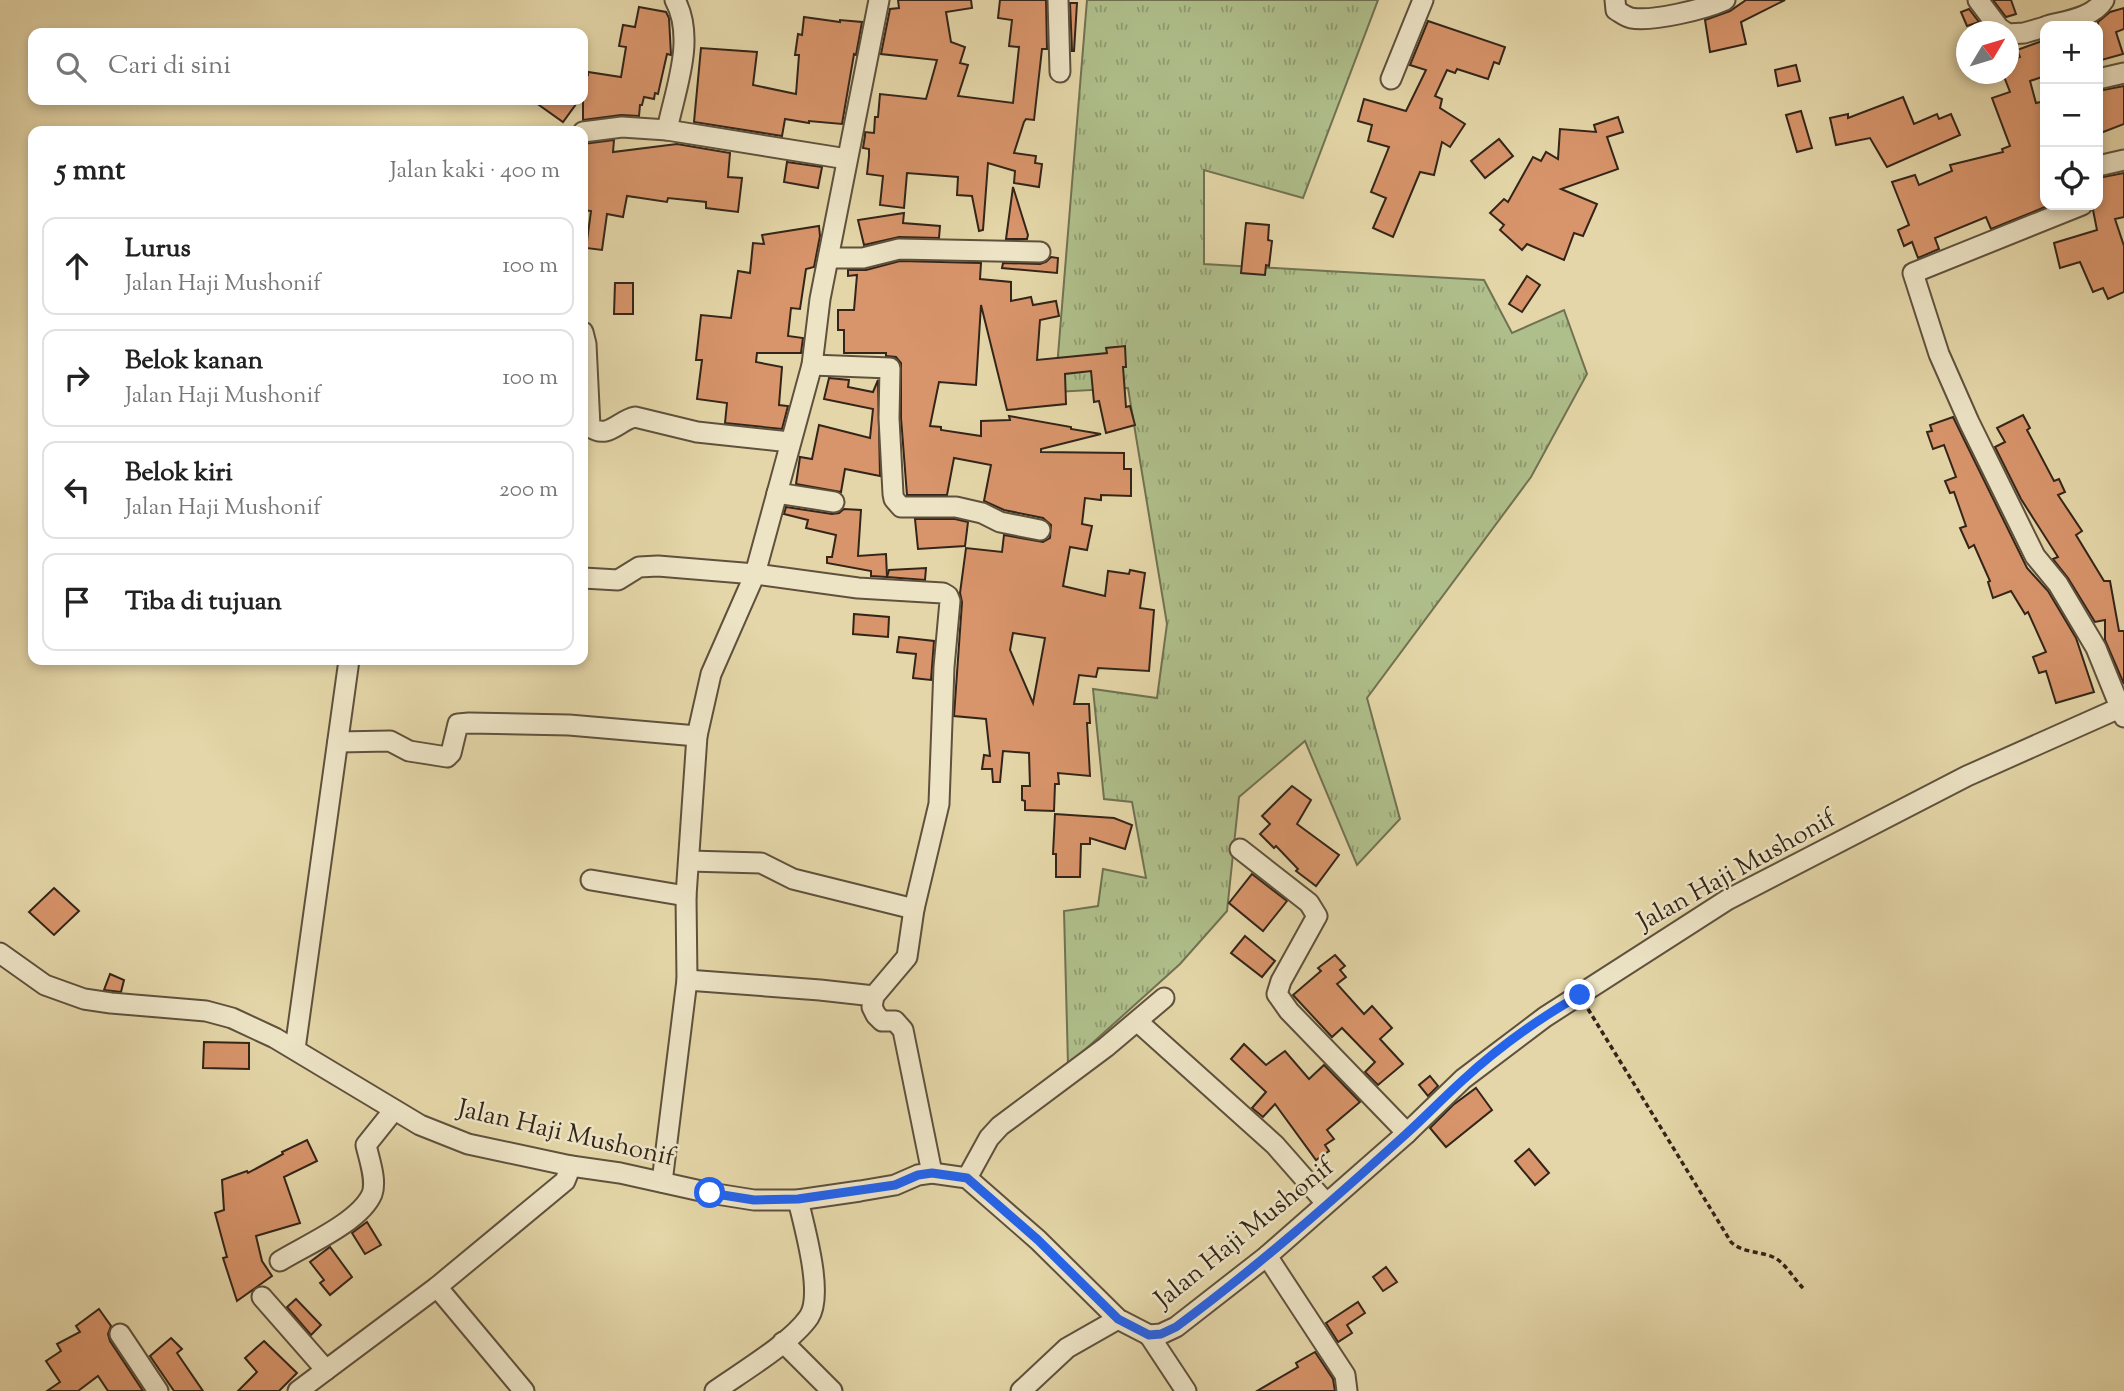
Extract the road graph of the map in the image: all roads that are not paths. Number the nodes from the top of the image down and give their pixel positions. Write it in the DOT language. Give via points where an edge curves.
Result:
graph roads {
  1 [pos="675,0"];
  2 [pos="879,0"];
  3 [pos="1058,0"];
  4 [pos="1423,0"];
  5 [pos="1615,0"];
  6 [pos="1725,0"];
  7 [pos="1978,0"];
  8 [pos="2104,0"];
  9 [pos="1994,21"];
  10 [pos="2064,21"];
  11 [pos="2040,28"];
  12 [pos="2019,33"];
  13 [pos="1060,72"];
  14 [pos="2124,73"];
  15 [pos="2103,78"];
  16 [pos="1391,79"];
  17 [pos="667,130"];
  18 [pos="588,131"];
  19 [pos="847,159"];
  20 [pos="2124,160"];
  21 [pos="2103,165"];
  22 [pos="2070,210"];
  23 [pos="1040,252"];
  24 [pos="829,258"];
  25 [pos="812,365"];
  26 [pos="588,386"];
  27 [pos="790,442"];
  28 [pos="777,493"];
  29 [pos="834,502"];
  30 [pos="1040,530"];
  31 [pos="755,574"];
  32 [pos="588,578"];
  33 [pos="348,665"];
  34 [pos="2123,711"];
  35 [pos="697,736"];
  36 [pos="338,742"];
  37 [pos="1240,849"];
  38 [pos="689,861"];
  39 [pos="592,880"];
  40 [pos="686,896"];
  41 [pos="914,909"];
  42 [pos="0,953"];
  43 [pos="687,980"];
  44 [pos="874,996"];
  45 [pos="1164,998"];
  46 [pos="1138,1021"];
  47 [pos="295,1049"];
  48 [pos="394,1110"];
  49 [pos="1407,1133"];
  50 [pos="571,1166"];
  51 [pos="932,1173"];
  52 [pos="967,1178"];
  53 [pos="662,1182"];
  54 [pos="798,1199"];
  55 [pos="1326,1203"];
  56 [pos="1267,1256"];
  57 [pos="280,1261"];
  58 [pos="437,1287"];
  59 [pos="262,1297"];
  60 [pos="1118,1319"];
  61 [pos="120,1334"];
  62 [pos="1149,1335"];
  63 [pos="783,1342"];
  64 [pos="326,1370"];
  65 [pos="158,1391"];
  66 [pos="298,1391"];
  67 [pos="524,1391"];
  68 [pos="715,1391"];
  69 [pos="832,1391"];
  70 [pos="1021,1391"];
  71 [pos="1186,1391"];
  72 [pos="1347,1391"];
  1 -- 17 [label="street" via="685,26"];
  2 -- 19 [label="street"];
  3 -- 13 [label="street"];
  4 -- 16 [label="street"];
  5 -- 6 [label="street" via="1616,10 1622,14 1644,19 1706,9"];
  7 -- 9 [label="street"];
  8 -- 10 [label="street" via="2088,14"];
  11 -- 12 [label="street"];
  14 -- 15 [label="street"];
  17 -- 18 [label="street" via="622,127"];
  17 -- 19 [label="street"];
  19 -- 24 [label="street"];
  20 -- 21 [label="street"];
  22 -- 34 [label="street" via="1913,273 1939,354 1969,422 2035,556 2058,583 2096,648"];
  23 -- 24 [label="street" via="899,248 863,258"];
  24 -- 25 [label="street"];
  25 -- 27 [label="street"];
  25 -- 30 [label="street" via="890,368 893,494 901,507 956,507"];
  26 -- 27 [label="street" via="590,428 597,432 611,431 635,417 697,432"];
  27 -- 28 [label="street"];
  28 -- 29 [label="street"];
  28 -- 31 [label="street"];
  31 -- 32 [label="street" via="647,566 618,580"];
  31 -- 35 [label="street" via="711,674"];
  31 -- 41 [label="street" via="948,596 939,804"];
  33 -- 36 [label="street"];
  34 -- 49 [label="street, Jalan Haji Mushonif" via="1967,776 1727,900 1545,1017 1463,1079"];
  35 -- 36 [label="street" via="569,725 458,724 447,757 408,751 390,741"];
  35 -- 38 [label="street"];
  36 -- 47 [label="street"];
  37 -- 49 [label="street" via="1309,903 1317,915 1277,994"];
  38 -- 40 [label="street"];
  38 -- 41 [label="street" via="761,863 793,879"];
  39 -- 40 [label="street"];
  40 -- 43 [label="street"];
  41 -- 44 [label="street" via="907,957"];
  42 -- 47 [label="street, Jalan Haji Mushonif" via="62,992 111,1003 206,1011 232,1018"];
  43 -- 44 [label="street"];
  43 -- 53 [label="street"];
  44 -- 51 [label="street" via="876,1015 882,1021 901,1024 903,1030"];
  45 -- 46 [label="street"];
  46 -- 52 [label="street" via="1000,1126"];
  46 -- 55 [label="street" via="1275,1144"];
  47 -- 48 [label="street, Jalan Haji Mushonif"];
  48 -- 50 [label="street, Jalan Haji Mushonif" via="468,1144"];
  48 -- 57 [label="street" via="366,1145 372,1193 357,1214"];
  49 -- 55 [label="street, Jalan Haji Mushonif"];
  50 -- 53 [label="street, Jalan Haji Mushonif"];
  50 -- 58 [label="street" via="565,1181"];
  51 -- 52 [label="street, Jalan Haji Mushonif"];
  51 -- 54 [label="street, Jalan Haji Mushonif" via="895,1185"];
  52 -- 60 [label="street, Jalan Haji Mushonif"];
  53 -- 54 [label="street, Jalan Haji Mushonif" via="754,1200"];
  54 -- 63 [label="street" via="813,1267 812,1304 810,1316"];
  55 -- 56 [label="street, Jalan Haji Mushonif"];
  56 -- 62 [label="street, Jalan Haji Mushonif" via="1176,1327"];
  56 -- 72 [label="street" via="1345,1376"];
  58 -- 64 [label="street"];
  58 -- 67 [label="street"];
  59 -- 64 [label="street"];
  60 -- 62 [label="street, Jalan Haji Mushonif"];
  60 -- 70 [label="street" via="1067,1348"];
  61 -- 65 [label="street"];
  62 -- 71 [label="street"];
  63 -- 68 [label="street"];
  63 -- 69 [label="street"];
  64 -- 66 [label="street"];
}
